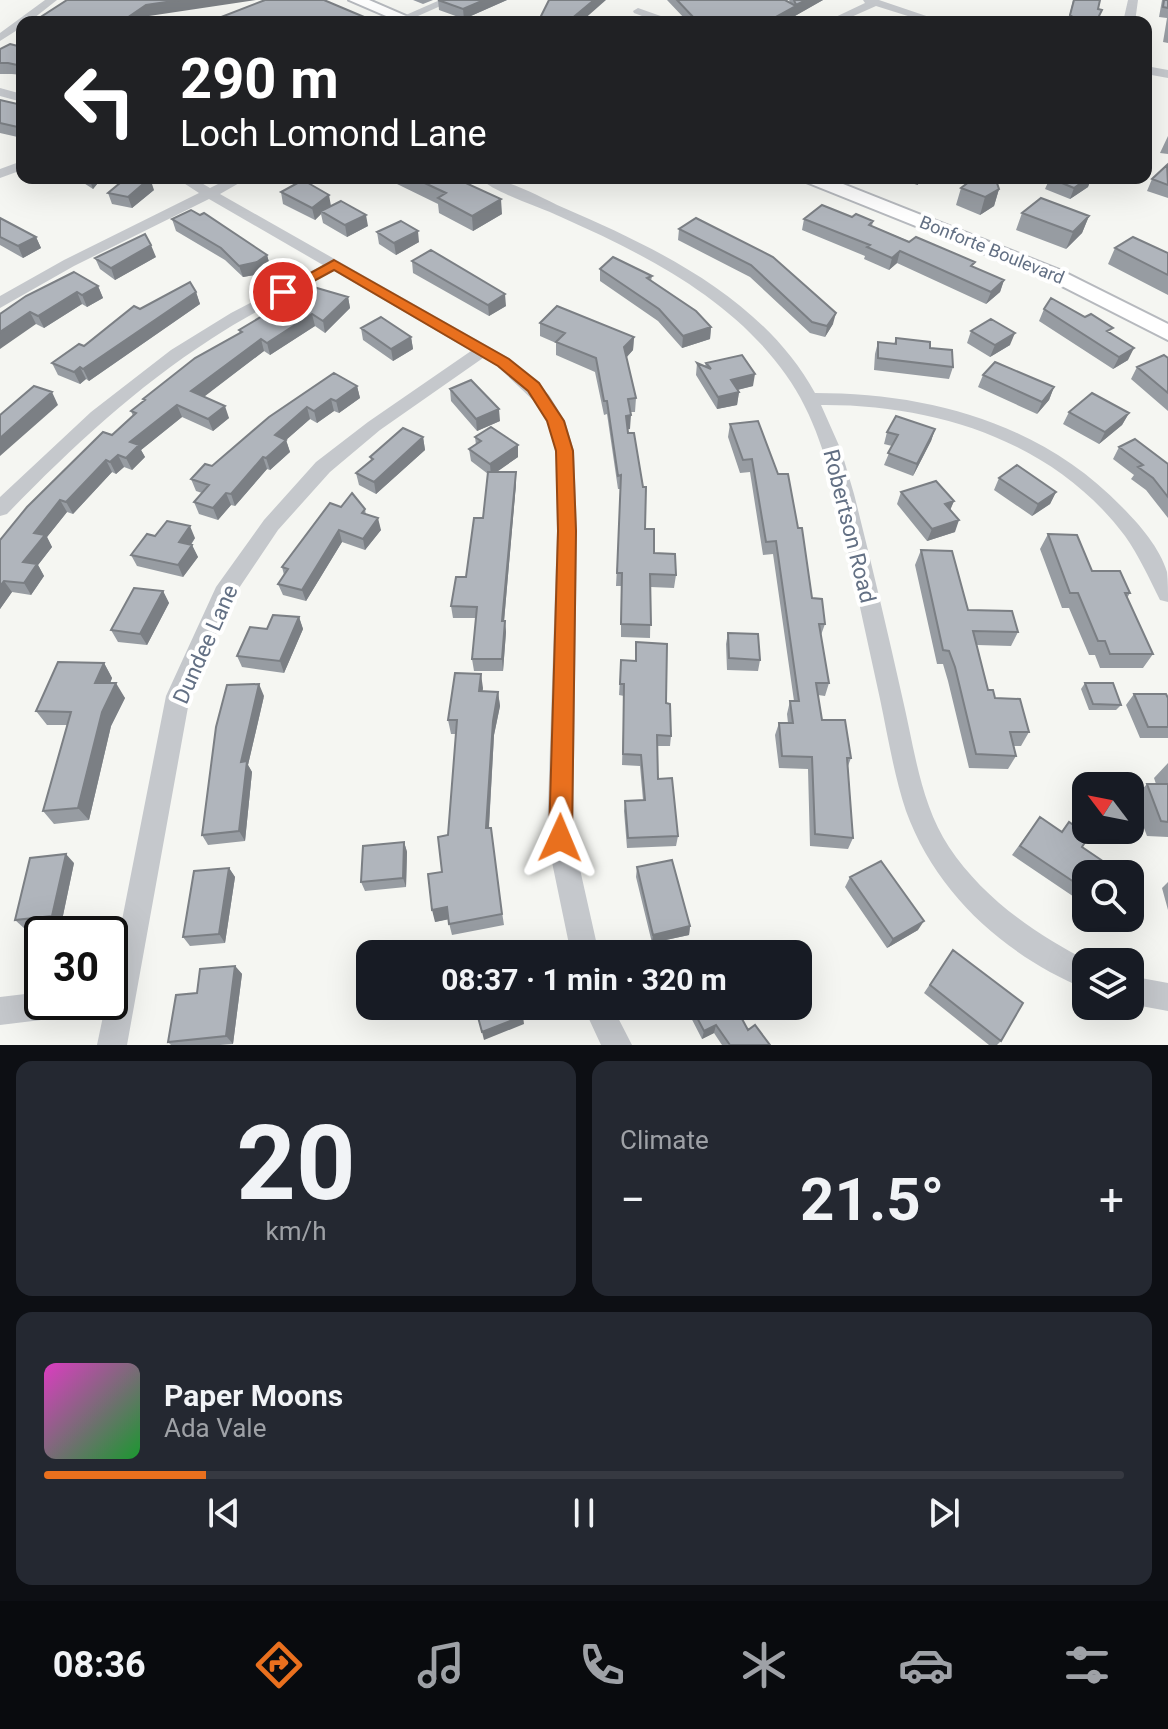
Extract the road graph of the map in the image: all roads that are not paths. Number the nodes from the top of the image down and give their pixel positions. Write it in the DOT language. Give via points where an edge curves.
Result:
graph roads {
  1 [pos="52,0"];
  2 [pos="356,0"];
  3 [pos="449,0"];
  4 [pos="871,1"];
  5 [pos="638,11"];
  6 [pos="30,16"];
  7 [pos="398,16"];
  8 [pos="417,16"];
  9 [pos="652,16"];
  10 [pos="842,16"];
  11 [pos="919,16"];
  12 [pos="193,184"];
  13 [pos="228,184"];
  14 [pos="499,184"];
  15 [pos="827,184"];
  16 [pos="209,193"];
  17 [pos="334,265"];
  18 [pos="0,303"];
  19 [pos="1168,333"];
  20 [pos="483,350"];
  21 [pos="810,399"];
  22 [pos="0,509"];
  23 [pos="1168,594"];
  24 [pos="128,931"];
  25 [pos="582,940"];
  26 [pos="1072,967"];
  27 [pos="1144,993"];
  28 [pos="1168,997"];
  29 [pos="24,1008"];
  30 [pos="0,1011"];
  31 [pos="113,1020"];
  32 [pos="604,1020"];
  33 [pos="112,1045"];
  34 [pos="617,1045"];
  1 -- 6 [label="street"];
  2 -- 7 [label="main road"];
  3 -- 8 [label="street"];
  4 -- 10 [label="street"];
  4 -- 11 [label="street"];
  5 -- 9 [label="street"];
  12 -- 16 [label="street"];
  13 -- 16 [label="street"];
  14 -- 21 [label="street, Robertson Road" via="670,265 711,291 770,343"];
  15 -- 19 [label="main road, Bonforte Boulevard" via="1055,275"];
  16 -- 17 [label="street"];
  16 -- 18 [label="street"];
  17 -- 20 [label="street"];
  17 -- 22 [label="street" via="207,334 141,380 57,450"];
  20 -- 24 [label="street, Dundee Lane" via="323,467 271,525 224,593 178,696"];
  20 -- 25 [label="street" via="533,387 556,421 565,451 560,838"];
  21 -- 23 [label="street" via="915,404 1011,437 1055,461 1124,520"];
  21 -- 26 [label="street, Robertson Road" via="830,442 851,518 909,780 925,829 951,873 987,909 1029,943"];
  27 -- 28 [label="street"];
  29 -- 30 [label="street"];
  31 -- 33 [label="street, Dundee Lane"];
  32 -- 34 [label="street"];
}
